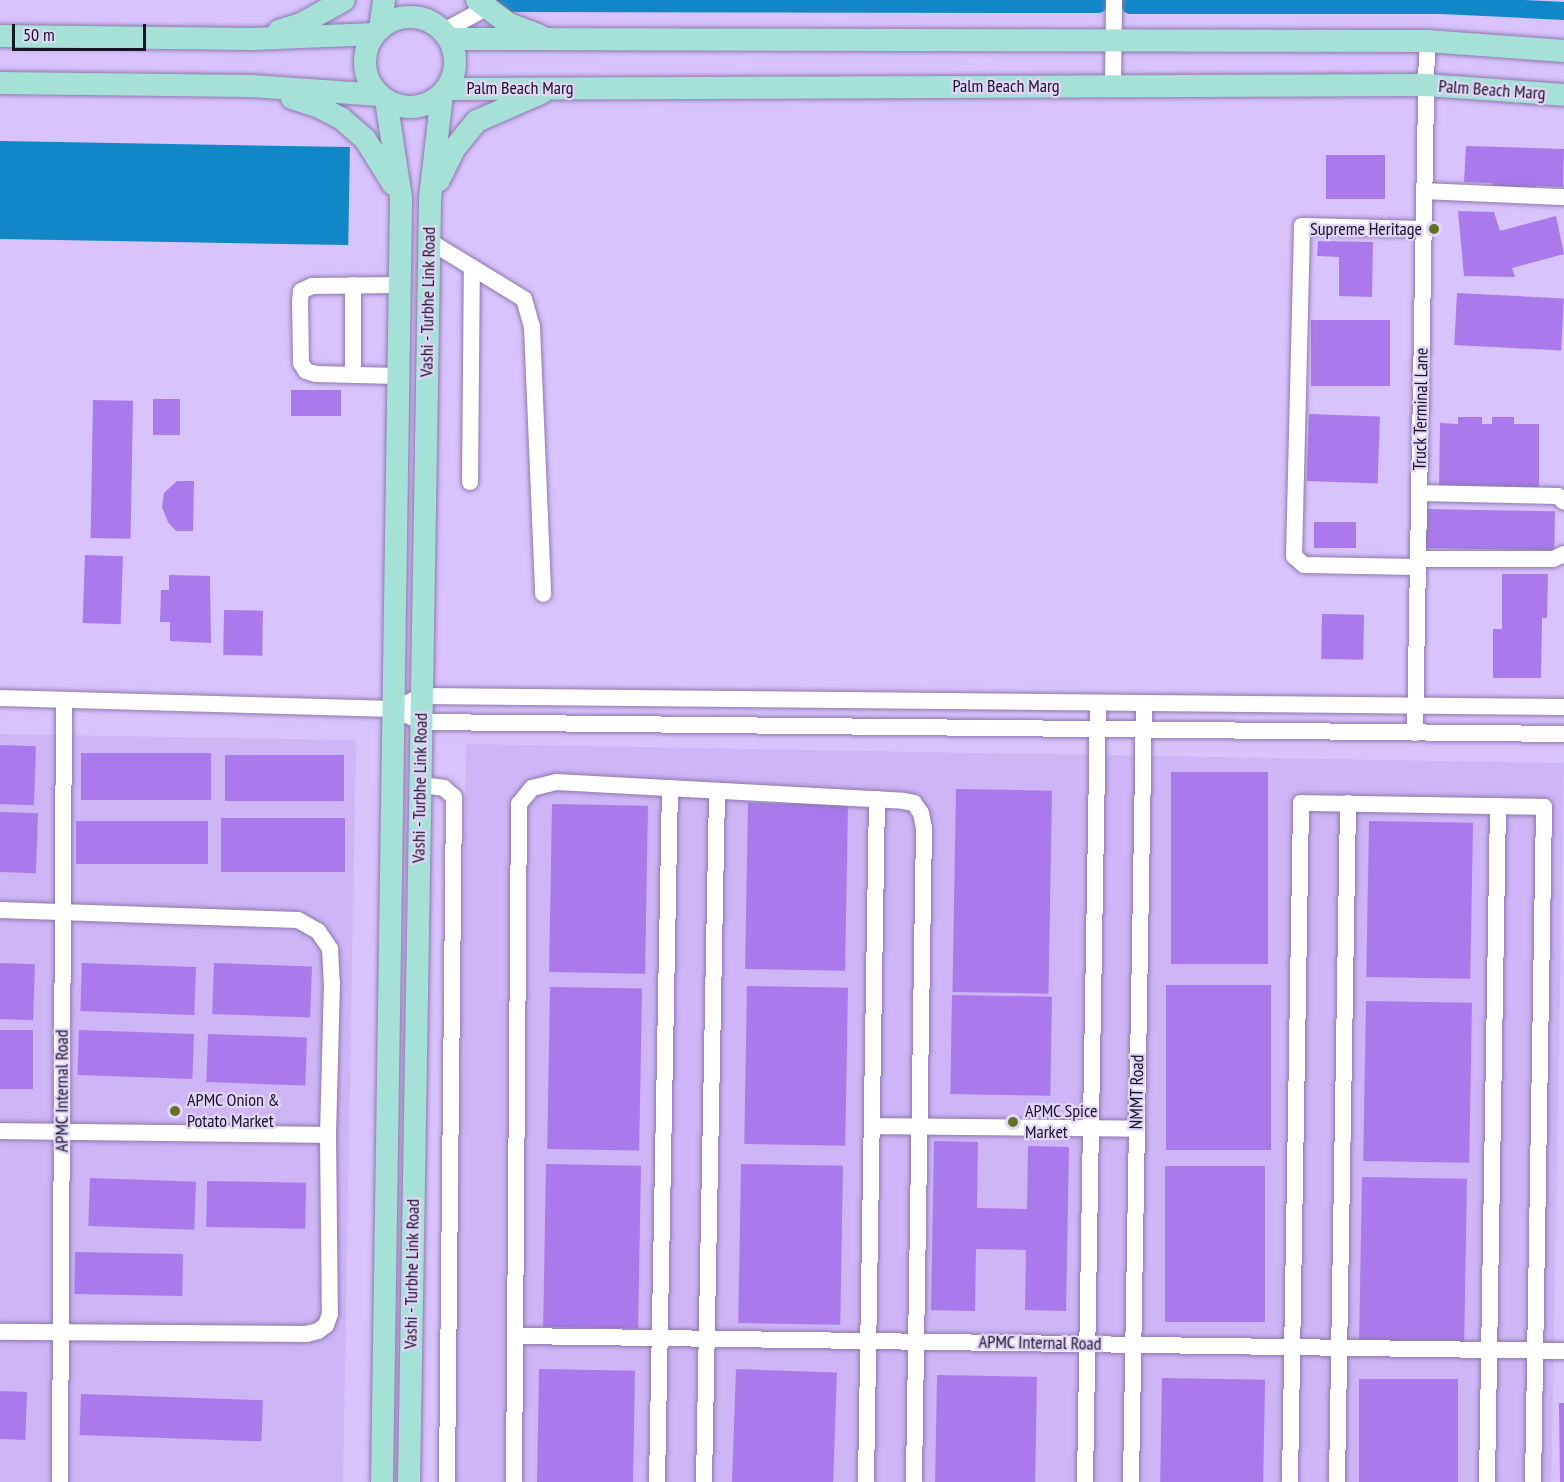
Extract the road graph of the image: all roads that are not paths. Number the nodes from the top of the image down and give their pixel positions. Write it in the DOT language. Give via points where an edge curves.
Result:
graph roads {
  1 [pos="344,0"];
  2 [pos="384,0"];
  3 [pos="434,0"];
  4 [pos="1114,0"];
  5 [pos="483,2"];
  6 [pos="377,32"];
  7 [pos="443,32"];
  8 [pos="0,36"];
  9 [pos="252,39"];
  10 [pos="553,41"];
  11 [pos="1114,41"];
  12 [pos="1427,41"];
  13 [pos="1564,51"];
  14 [pos="0,83"];
  15 [pos="1426,85"];
  16 [pos="252,86"];
  17 [pos="1113,86"];
  18 [pos="553,88"];
  19 [pos="444,92"];
  20 [pos="1564,95"];
  21 [pos="383,98"];
  22 [pos="1425,191"];
  23 [pos="1564,197"];
  24 [pos="401,198"];
  25 [pos="430,198"];
  26 [pos="1424,229"];
  27 [pos="429,241"];
  28 [pos="472,267"];
  29 [pos="353,285"];
  30 [pos="399,285"];
  31 [pos="353,375"];
  32 [pos="398,376"];
  33 [pos="470,482"];
  34 [pos="1419,493"];
  35 [pos="1564,502"];
  36 [pos="1564,554"];
  37 [pos="1418,563"];
  38 [pos="543,594"];
  39 [pos="422,696"];
  40 [pos="0,698"];
  41 [pos="64,700"];
  42 [pos="1098,703"];
  43 [pos="1144,703"];
  44 [pos="1416,706"];
  45 [pos="1564,707"];
  46 [pos="393,709"];
  47 [pos="422,722"];
  48 [pos="1098,729"];
  49 [pos="1144,730"];
  50 [pos="1415,733"];
  51 [pos="1564,734"];
  52 [pos="421,785"];
  53 [pos="670,788"];
  54 [pos="717,791"];
  55 [pos="877,799"];
  56 [pos="1348,804"];
  57 [pos="1498,806"];
  58 [pos="0,910"];
  59 [pos="63,911"];
  60 [pos="872,1126"];
  61 [pos="918,1126"];
  62 [pos="1091,1128"];
  63 [pos="1137,1128"];
  64 [pos="0,1131"];
  65 [pos="61,1132"];
  66 [pos="328,1135"];
  67 [pos="0,1332"];
  68 [pos="60,1332"];
  69 [pos="516,1336"];
  70 [pos="660,1338"];
  71 [pos="706,1338"];
  72 [pos="868,1341"];
  73 [pos="915,1342"];
  74 [pos="1087,1344"];
  75 [pos="1133,1345"];
  76 [pos="1292,1347"];
  77 [pos="1339,1348"];
  78 [pos="1489,1350"];
  79 [pos="1535,1351"];
  80 [pos="1564,1351"];
  81 [pos="60,1482"];
  82 [pos="382,1482"];
  83 [pos="409,1482"];
  84 [pos="447,1482"];
  85 [pos="514,1482"];
  86 [pos="657,1482"];
  87 [pos="704,1482"];
  88 [pos="866,1482"];
  89 [pos="914,1482"];
  90 [pos="1085,1482"];
  91 [pos="1131,1482"];
  92 [pos="1290,1482"];
  93 [pos="1337,1482"];
  94 [pos="1487,1482"];
  95 [pos="1533,1482"];
  1 -- 9 [label="main road" via="301,24"];
  2 -- 6 [label="main road"];
  3 -- 7 [label="main road"];
  4 -- 11 [label="street"];
  5 -- 7 [label="street"];
  5 -- 10 [label="main road" via="509,24"];
  6 -- 7 [label="main road" via="392,21 407,17 422,18"];
  6 -- 9 [label="main road"];
  6 -- 21 [label="main road" via="366,55 366,69 371,84"];
  7 -- 10 [label="main road"];
  7 -- 19 [label="main road" via="454,49 455,66"];
  8 -- 9 [label="main road"];
  10 -- 11 [label="main road"];
  11 -- 12 [label="main road"];
  11 -- 17 [label="street"];
  12 -- 13 [label="main road"];
  12 -- 15 [label="street, Truck Terminal Lane"];
  14 -- 16 [label="main road"];
  15 -- 17 [label="main road, Palm Beach Marg"];
  15 -- 20 [label="main road, Palm Beach Marg"];
  15 -- 22 [label="street, Truck Terminal Lane"];
  16 -- 21 [label="main road"];
  16 -- 24 [label="main road" via="317,106 342,119 365,139"];
  17 -- 18 [label="main road, Palm Beach Marg"];
  18 -- 19 [label="main road, Palm Beach Marg"];
  18 -- 25 [label="main road" via="477,122 454,148"];
  19 -- 21 [label="main road" via="415,107 400,106"];
  19 -- 25 [label="main road, Vashi - Turbhe Link Road"];
  21 -- 24 [label="main road, Vashi - Turbhe Link Road"];
  22 -- 23 [label="street"];
  22 -- 26 [label="street, Truck Terminal Lane"];
  24 -- 30 [label="main road, Vashi - Turbhe Link Road"];
  25 -- 27 [label="main road, Vashi - Turbhe Link Road"];
  26 -- 34 [label="street, Truck Terminal Lane"];
  26 -- 37 [label="street" via="1302,226 1294,556 1304,565"];
  27 -- 28 [label="street"];
  27 -- 39 [label="main road, Vashi - Turbhe Link Road"];
  28 -- 33 [label="street"];
  28 -- 38 [label="street" via="524,299 532,327"];
  29 -- 30 [label="street"];
  29 -- 31 [label="street"];
  29 -- 31 [label="street" via="312,286 301,291 300,302 301,363 306,371"];
  30 -- 32 [label="main road, Vashi - Turbhe Link Road"];
  31 -- 32 [label="street"];
  32 -- 46 [label="main road, Vashi - Turbhe Link Road"];
  34 -- 35 [label="street" via="1558,496"];
  34 -- 37 [label="street, Truck Terminal Lane"];
  36 -- 37 [label="street" via="1552,559"];
  37 -- 44 [label="street, Truck Terminal Lane"];
  39 -- 42 [label="street"];
  39 -- 46 [label="street"];
  39 -- 47 [label="main road, Vashi - Turbhe Link Road"];
  40 -- 41 [label="street"];
  41 -- 46 [label="street"];
  41 -- 59 [label="street, APMC Internal Road"];
  42 -- 43 [label="street"];
  42 -- 48 [label="street"];
  43 -- 44 [label="street"];
  43 -- 49 [label="street, NMMT Road"];
  44 -- 45 [label="street"];
  44 -- 50 [label="street, Truck Terminal Lane"];
  46 -- 47 [label="street"];
  46 -- 82 [label="main road, Vashi - Turbhe Link Road"];
  47 -- 48 [label="street"];
  47 -- 52 [label="main road, Vashi - Turbhe Link Road"];
  48 -- 49 [label="street"];
  48 -- 62 [label="street"];
  49 -- 50 [label="street"];
  49 -- 63 [label="street, NMMT Road"];
  50 -- 51 [label="street"];
  52 -- 83 [label="main road, Vashi - Turbhe Link Road"];
  52 -- 84 [label="street" via="444,788 454,797"];
  53 -- 54 [label="street"];
  53 -- 69 [label="street" via="556,782 532,788 519,804"];
  53 -- 70 [label="street"];
  54 -- 55 [label="street"];
  54 -- 71 [label="street"];
  55 -- 60 [label="street"];
  55 -- 61 [label="street" via="914,803 924,828"];
  56 -- 57 [label="street"];
  56 -- 76 [label="street" via="1301,803"];
  56 -- 77 [label="street"];
  57 -- 78 [label="street"];
  57 -- 79 [label="street" via="1544,807"];
  58 -- 59 [label="street"];
  59 -- 65 [label="street, APMC Internal Road"];
  59 -- 66 [label="street" via="298,920 318,931 330,949 332,982"];
  60 -- 61 [label="street"];
  60 -- 72 [label="street"];
  61 -- 62 [label="street"];
  61 -- 73 [label="street"];
  62 -- 63 [label="street"];
  62 -- 74 [label="street"];
  63 -- 75 [label="street, NMMT Road"];
  64 -- 65 [label="street"];
  65 -- 66 [label="street"];
  65 -- 68 [label="street, APMC Internal Road"];
  66 -- 68 [label="street" via="330,1314 318,1331"];
  67 -- 68 [label="street"];
  68 -- 81 [label="street, APMC Internal Road"];
  69 -- 70 [label="street, APMC Internal Road"];
  69 -- 85 [label="street"];
  70 -- 71 [label="street, APMC Internal Road"];
  70 -- 86 [label="street"];
  71 -- 72 [label="street, APMC Internal Road"];
  71 -- 87 [label="street"];
  72 -- 73 [label="street, APMC Internal Road"];
  72 -- 88 [label="street"];
  73 -- 74 [label="street, APMC Internal Road"];
  73 -- 89 [label="street"];
  74 -- 75 [label="street, APMC Internal Road"];
  74 -- 90 [label="street"];
  75 -- 76 [label="street, APMC Internal Road"];
  75 -- 91 [label="street, NMMT Road"];
  76 -- 77 [label="street, APMC Internal Road"];
  76 -- 92 [label="street"];
  77 -- 78 [label="street, APMC Internal Road"];
  77 -- 93 [label="street"];
  78 -- 79 [label="street, APMC Internal Road"];
  78 -- 94 [label="street"];
  79 -- 80 [label="street, APMC Internal Road"];
  79 -- 95 [label="street"];
}
